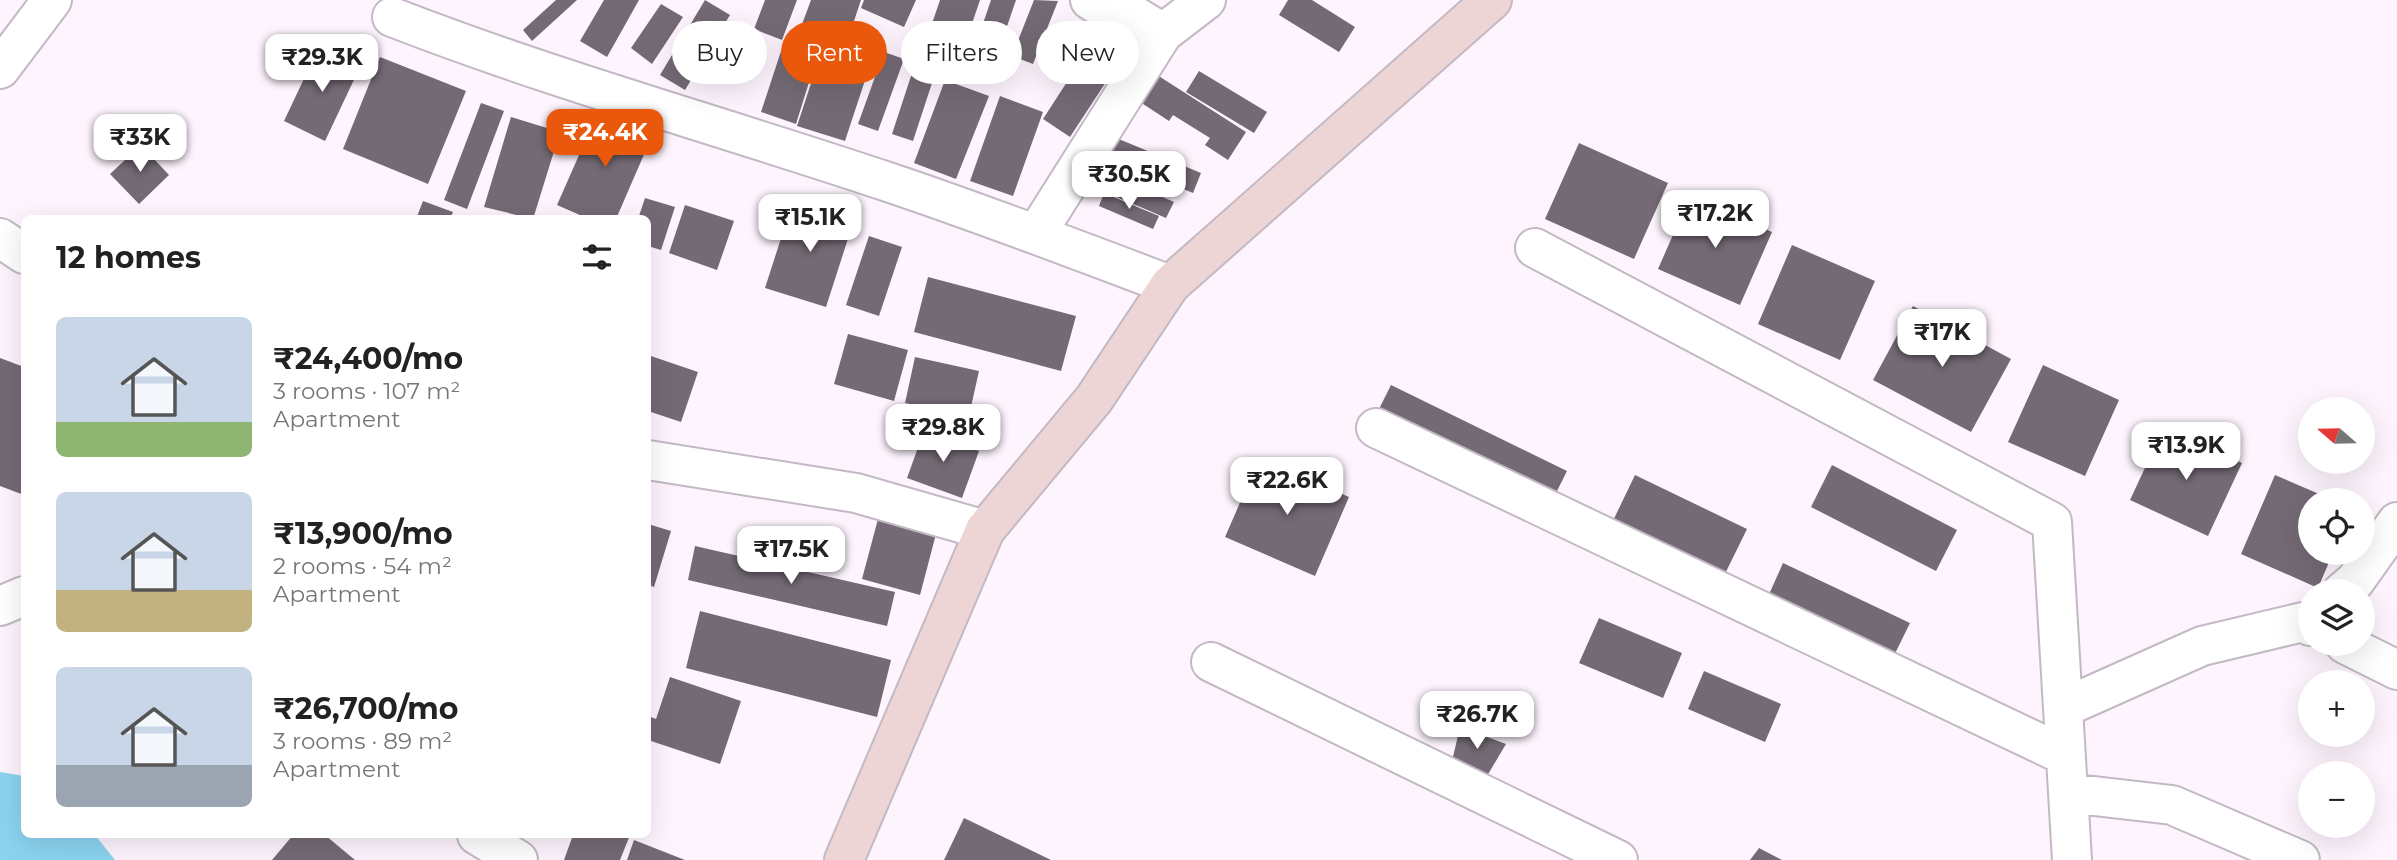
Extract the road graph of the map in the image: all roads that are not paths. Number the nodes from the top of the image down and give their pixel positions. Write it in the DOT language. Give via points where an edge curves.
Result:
graph roads {
  1 [pos="52,0"];
  2 [pos="1090,0"];
  3 [pos="1206,0"];
  4 [pos="1492,0"];
  5 [pos="391,17"];
  6 [pos="1163,33"];
  7 [pos="0,69"];
  8 [pos="1036,234"];
  9 [pos="0,238"];
  10 [pos="1535,248"];
  11 [pos="21,252"];
  12 [pos="1170,285"];
  13 [pos="1377,428"];
  14 [pos="651,460"];
  15 [pos="2397,522"];
  16 [pos="985,530"];
  17 [pos="2356,579"];
  18 [pos="21,597"];
  19 [pos="0,607"];
  20 [pos="2298,624"];
  21 [pos="2370,656"];
  22 [pos="1211,662"];
  23 [pos="2397,670"];
  24 [pos="2063,708"];
  25 [pos="2067,775"];
  26 [pos="482,838"];
  27 [pos="517,860"];
  28 [pos="844,860"];
  29 [pos="1618,860"];
  30 [pos="2072,860"];
  31 [pos="2300,860"];
  1 -- 7 [label="street"];
  2 -- 6 [label="street" via="1106,10 1135,16"];
  3 -- 6 [label="street"];
  4 -- 12 [label="street"];
  5 -- 8 [label="street" via="528,68"];
  6 -- 8 [label="street"];
  8 -- 12 [label="street"];
  9 -- 11 [label="street"];
  10 -- 24 [label="street" via="2052,522"];
  12 -- 16 [label="street" via="1094,399"];
  13 -- 25 [label="street"];
  14 -- 16 [label="street" via="856,494"];
  15 -- 17 [label="street"];
  16 -- 28 [label="street"];
  18 -- 19 [label="street"];
  20 -- 24 [label="street" via="2202,646"];
  21 -- 23 [label="street"];
  22 -- 29 [label="street"];
  24 -- 25 [label="street"];
  25 -- 30 [label="street"];
  25 -- 31 [label="street" via="2172,806"];
  26 -- 27 [label="street"];
}
